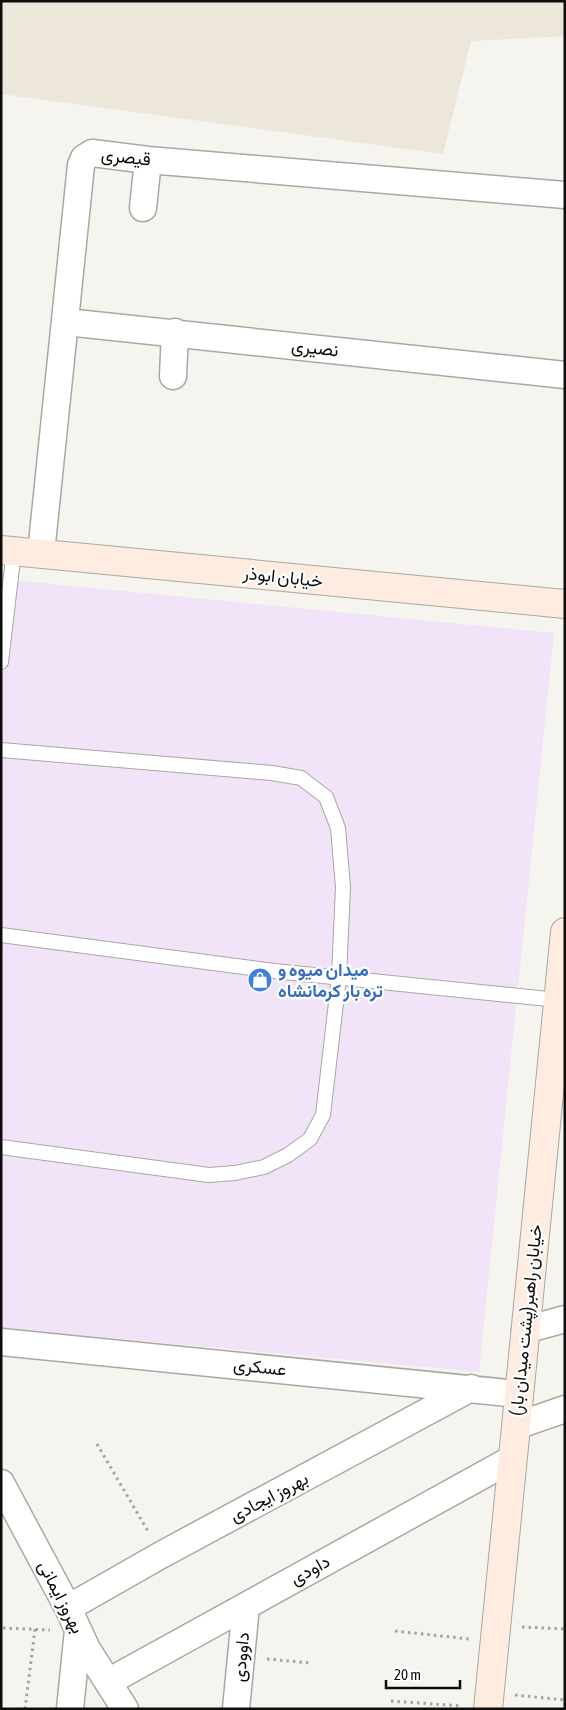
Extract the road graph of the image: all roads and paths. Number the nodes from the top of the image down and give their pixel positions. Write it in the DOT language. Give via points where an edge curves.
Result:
graph roads {
  1 [pos="148,160"];
  2 [pos="565,195"];
  3 [pos="142,208"];
  4 [pos="66,322"];
  5 [pos="175,332"];
  6 [pos="565,375"];
  7 [pos="173,376"];
  8 [pos="7,550"];
  9 [pos="40,553"];
  10 [pos="565,604"];
  11 [pos="1,662"];
  12 [pos="1,750"];
  13 [pos="565,932"];
  14 [pos="1,935"];
  15 [pos="339,977"];
  16 [pos="558,1000"];
  17 [pos="1,1147"];
  18 [pos="565,1319"];
  19 [pos="525,1330"];
  20 [pos="1,1342"];
  21 [pos="471,1388"];
  22 [pos="518,1394"];
  23 [pos="565,1409"];
  24 [pos="516,1426"];
  25 [pos="97,1444"];
  26 [pos="512,1459"];
  27 [pos="1,1483"];
  28 [pos="161,1556"];
  29 [pos="246,1606"];
  30 [pos="74,1619"];
  31 [pos="3,1628"];
  32 [pos="34,1629"];
  33 [pos="565,1629"];
  34 [pos="395,1631"];
  35 [pos="495,1633"];
  36 [pos="241,1656"];
  37 [pos="311,1663"];
  38 [pos="108,1682"];
  39 [pos="565,1700"];
  40 [pos="391,1701"];
  41 [pos="488,1703"];
  42 [pos="25,1709"];
  43 [pos="70,1709"];
  44 [pos="126,1709"];
  45 [pos="236,1709"];
  1 -- 2 [label="street, قیصری"];
  1 -- 3 [label="street"];
  1 -- 4 [label="street, قیصری" via="92,153 84,158"];
  4 -- 5 [label="street, نصیری"];
  4 -- 9 [label="street, قیصری"];
  5 -- 6 [label="street, نصیری"];
  5 -- 7 [label="street"];
  8 -- 9 [label="main road, خیابان ابوذر"];
  8 -- 11 [label="lane"];
  9 -- 10 [label="main road, خیابان ابوذر"];
  12 -- 15 [label="lane" via="301,778 326,797 338,828 343,887"];
  13 -- 16 [label="main road, خیابان راهبر(پشت میدان بار)"];
  14 -- 15 [label="lane"];
  15 -- 16 [label="lane"];
  15 -- 17 [label="lane" via="323,1115 310,1138 288,1155 264,1167 235,1174 209,1175"];
  16 -- 19 [label="main road, خیابان راهبر(پشت میدان بار)"];
  18 -- 19 [label="street"];
  19 -- 22 [label="main road, خیابان راهبر(پشت میدان بار)"];
  20 -- 21 [label="street, عسکری"];
  21 -- 22 [label="street, عسکری"];
  21 -- 28 [label="street, بهروز ایجادی"];
  22 -- 24 [label="main road, خیابان راهبر(پشت میدان بار)"];
  23 -- 24 [label="street"];
  24 -- 26 [label="main road, خیابان راهبر(پشت میدان بار)"];
  25 -- 28 [label="path"];
  26 -- 29 [label="street, داودی"];
  26 -- 35 [label="main road, خیابان راهبر(پشت میدان بار)"];
  27 -- 30 [label="street, بهروز ایمانی"];
  28 -- 30 [label="street, بهروز ایجادی"];
  29 -- 36 [label="street, داوودی"];
  29 -- 38 [label="street, داودی"];
  30 -- 32 [label="path"];
  30 -- 38 [label="street, بهروز ایمانی" via="87,1649"];
  30 -- 43 [label="street"];
  31 -- 32 [label="path"];
  32 -- 42 [label="path"];
  33 -- 35 [label="path"];
  34 -- 35 [label="path"];
  35 -- 41 [label="main road, خیابان راهبر(پشت میدان بار)"];
  36 -- 37 [label="path"];
  36 -- 45 [label="street, داوودی"];
  38 -- 44 [label="street, بهروز ایمانی"];
  39 -- 41 [label="path"];
  40 -- 41 [label="path"];
}
